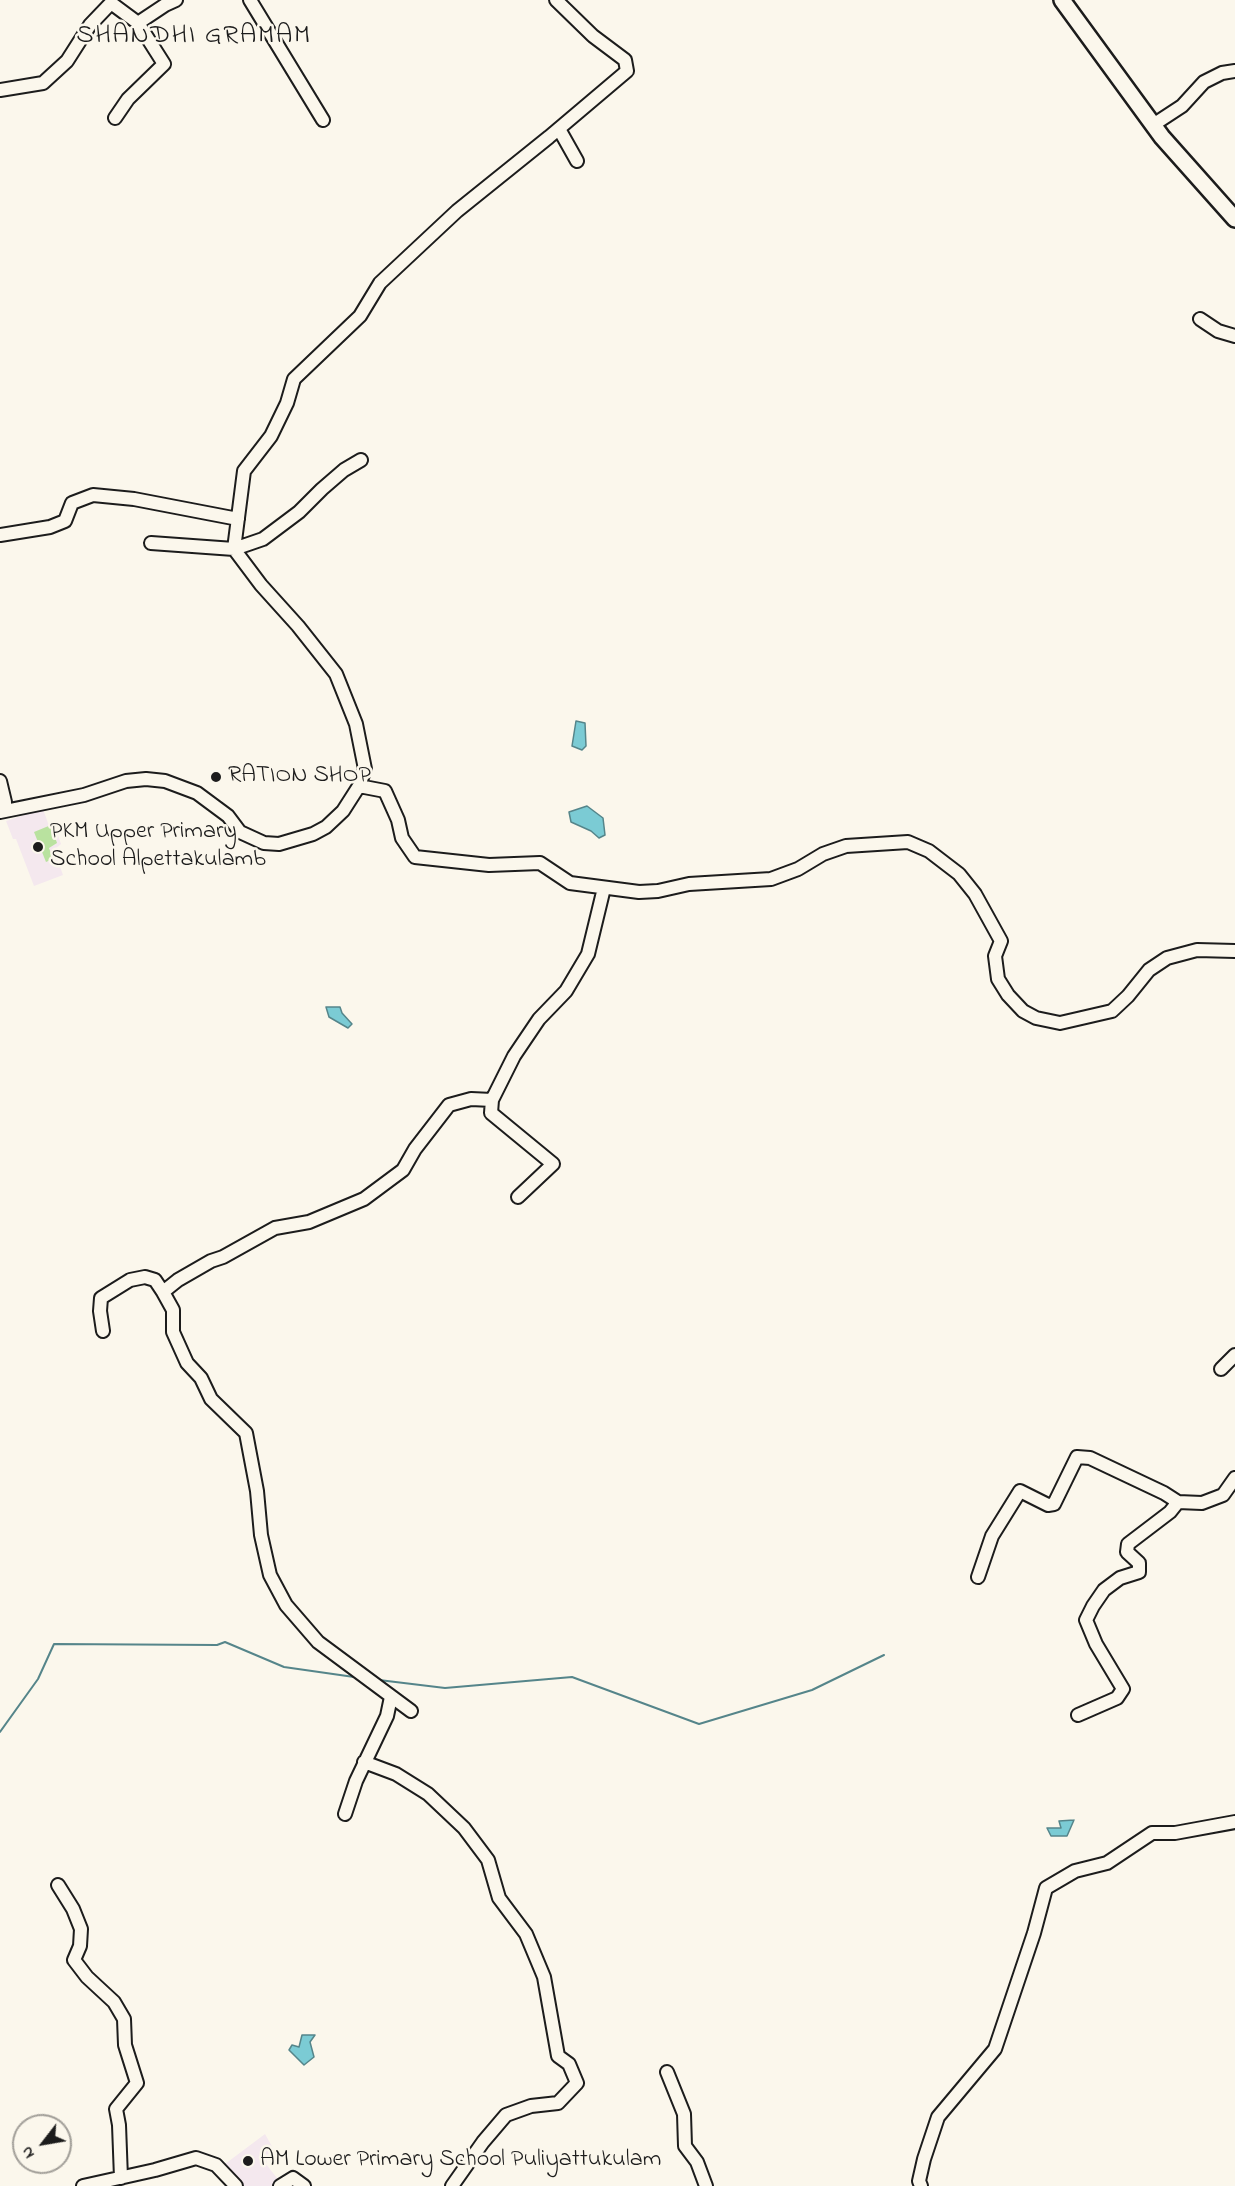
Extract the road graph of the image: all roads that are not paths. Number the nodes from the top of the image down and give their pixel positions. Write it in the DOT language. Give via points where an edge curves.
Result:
graph roads {
  1 [pos="176,0"];
  2 [pos="250,0"];
  3 [pos="556,0"];
  4 [pos="1062,0"];
  5 [pos="138,22"];
  6 [pos="1235,70"];
  7 [pos="0,90"];
  8 [pos="115,118"];
  9 [pos="323,120"];
  10 [pos="1153,125"];
  11 [pos="559,129"];
  12 [pos="577,161"];
  13 [pos="1235,219"];
  14 [pos="1200,319"];
  15 [pos="1235,336"];
  16 [pos="361,460"];
  17 [pos="238,519"];
  18 [pos="0,535"];
  19 [pos="152,543"];
  20 [pos="234,549"];
  21 [pos="0,781"];
  22 [pos="360,786"];
  23 [pos="2,812"];
  24 [pos="604,888"];
  25 [pos="1235,951"];
  26 [pos="492,1100"];
  27 [pos="518,1197"];
  28 [pos="163,1292"];
  29 [pos="103,1331"];
  30 [pos="1235,1355"];
  31 [pos="1221,1369"];
  32 [pos="1235,1478"];
  33 [pos="1178,1502"];
  34 [pos="978,1577"];
  35 [pos="391,1697"];
  36 [pos="411,1711"];
  37 [pos="1078,1714"];
  38 [pos="364,1762"];
  39 [pos="345,1814"];
  40 [pos="1235,1822"];
  41 [pos="58,1885"];
  42 [pos="667,2072"];
  43 [pos="121,2178"];
  44 [pos="83,2186"];
  45 [pos="236,2186"];
  46 [pos="280,2186"];
  47 [pos="304,2186"];
  48 [pos="452,2186"];
  49 [pos="706,2186"];
  50 [pos="921,2186"];
  1 -- 5 [label="street"];
  2 -- 9 [label="street"];
  3 -- 11 [label="street" via="625,60 627,71"];
  4 -- 10 [label="main road"];
  5 -- 7 [label="street" via="111,3 90,25 67,61 43,83"];
  5 -- 8 [label="street" via="164,64 128,99"];
  6 -- 10 [label="street" via="1204,82 1182,106"];
  10 -- 13 [label="main road"];
  11 -- 12 [label="street"];
  11 -- 17 [label="street" via="457,211 380,283 360,316 294,379 271,436 244,471"];
  14 -- 15 [label="street"];
  16 -- 20 [label="street" via="263,539"];
  17 -- 18 [label="street" via="93,495 72,503 64,521"];
  17 -- 20 [label="street"];
  19 -- 20 [label="street"];
  20 -- 22 [label="street" via="336,674 356,724 365,768"];
  21 -- 23 [label="street" via="5,802"];
  22 -- 23 [label="street" via="343,811 326,826 279,844 264,843 240,832 228,816 197,793 165,781 126,781 84,795"];
  22 -- 24 [label="street" via="385,791 402,838 416,857 489,864 540,863 570,883"];
  24 -- 25 [label="street" via="658,891 688,884 771,879 846,846 908,842 959,874 975,894 1001,941 996,956 998,979 1008,996 1036,1018 1060,1023 1112,1011 1149,970 1167,958 1197,950"];
  24 -- 26 [label="street" via="588,954 566,991 539,1019 514,1056"];
  26 -- 27 [label="street" via="491,1113 553,1164"];
  26 -- 28 [label="street" via="471,1099 449,1105 414,1149 403,1170 364,1199 309,1222 275,1228 211,1261"];
  28 -- 29 [label="street" via="155,1280 145,1277 130,1280 101,1298"];
  28 -- 35 [label="street" via="173,1310 173,1332 187,1363 201,1378 211,1399 246,1433 263,1545 270,1575 286,1605 318,1642"];
  30 -- 31 [label="street"];
  32 -- 33 [label="street" via="1223,1495 1202,1503"];
  33 -- 34 [label="street" via="1090,1458 1077,1457 1054,1504 1047,1505 1020,1491 992,1536"];
  33 -- 37 [label="street" via="1128,1544 1127,1552 1139,1563 1139,1572 1120,1578 1093,1605 1086,1620 1123,1689 1117,1698"];
  35 -- 36 [label="street"];
  35 -- 38 [label="street" via="387,1716"];
  38 -- 39 [label="street"];
  38 -- 48 [label="street" via="396,1774 428,1794 464,1828 488,1860 499,1898 526,1934 544,1977 558,2056 569,2064 577,2083 558,2103 531,2106 506,2115"];
  40 -- 50 [label="street" via="1152,1833 1107,1863 1075,1871 1046,1888 995,2049 938,2116 924,2159"];
  41 -- 43 [label="street" via="81,1929 74,1960 114,2002 124,2019 125,2045 137,2083 116,2109"];
  42 -- 49 [label="street" via="684,2114 685,2146 698,2162"];
  43 -- 44 [label="street"];
  43 -- 45 [label="street" via="196,2158 216,2165"];
  46 -- 47 [label="street" via="293,2178"];
}
